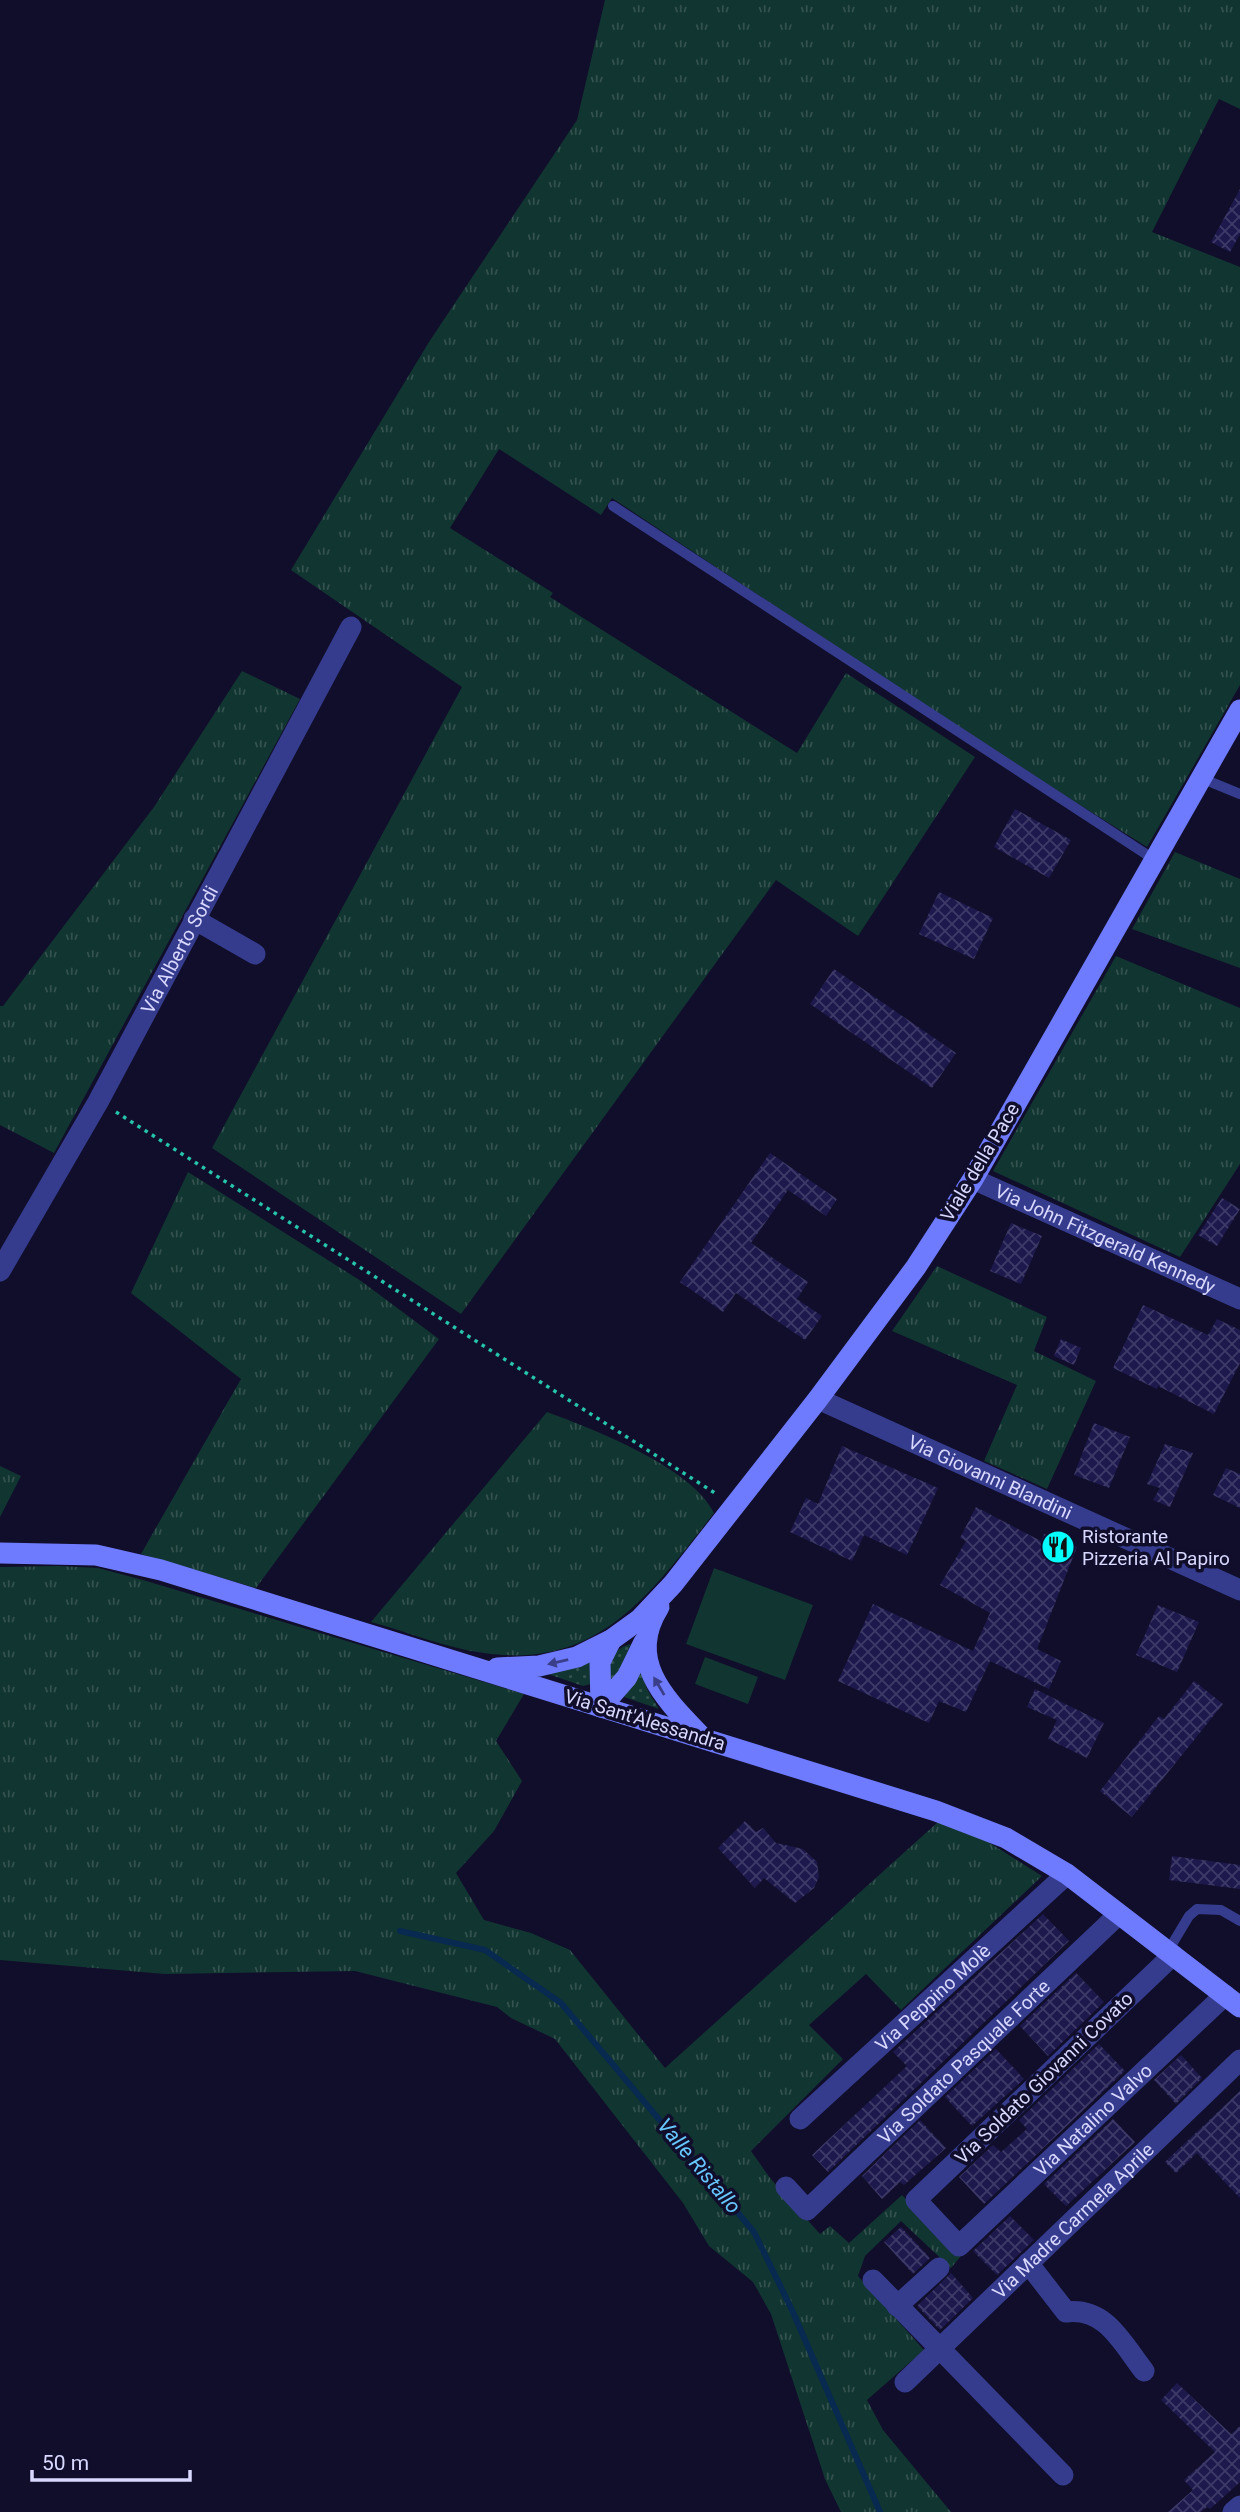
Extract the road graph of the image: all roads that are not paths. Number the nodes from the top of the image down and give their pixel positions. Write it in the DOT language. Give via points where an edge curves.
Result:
graph roads {
  1 [pos="613,506"];
  2 [pos="351,627"];
  3 [pos="1240,710"];
  4 [pos="1201,778"];
  5 [pos="1240,794"];
  6 [pos="1155,860"];
  7 [pos="194,919"];
  8 [pos="255,954"];
  9 [pos="972,1179"];
  10 [pos="0,1271"];
  11 [pos="1240,1299"];
  12 [pos="818,1399"];
  13 [pos="0,1553"];
  14 [pos="673,1584"];
  15 [pos="1240,1590"];
  16 [pos="611,1640"];
  17 [pos="644,1642"];
  18 [pos="485,1669"];
  19 [pos="601,1707"];
  20 [pos="703,1738"];
  21 [pos="1066,1874"];
  22 [pos="1118,1915"];
  23 [pos="1240,1921"];
  24 [pos="1170,1953"];
  25 [pos="1233,2001"];
  26 [pos="1240,2060"];
  27 [pos="800,2119"];
  28 [pos="786,2187"];
  29 [pos="959,2246"];
  30 [pos="1028,2263"];
  31 [pos="939,2268"];
  32 [pos="873,2280"];
  33 [pos="897,2306"];
  34 [pos="938,2350"];
  35 [pos="1144,2371"];
  36 [pos="905,2382"];
  37 [pos="1063,2475"];
  38 [pos="1240,2505"];
  39 [pos="1233,2512"];
  1 -- 6 [label="lane"];
  2 -- 7 [label="street, Via Alberto Sordi"];
  3 -- 4 [label="street, Viale della Pace"];
  4 -- 5 [label="lane"];
  4 -- 6 [label="street, Viale della Pace"];
  6 -- 9 [label="street, Viale della Pace"];
  7 -- 8 [label="street"];
  7 -- 10 [label="street, Via Alberto Sordi" via="98,1102"];
  9 -- 11 [label="street, Via John Fitzgerald Kennedy"];
  9 -- 12 [label="street, Viale della Pace" via="916,1267"];
  12 -- 14 [label="street, Viale della Pace"];
  12 -- 15 [label="street, Via Giovanni Blandini"];
  13 -- 18 [label="street, Via Sant'Alessandra" via="96,1555 161,1570"];
  14 -- 16 [label="street" via="640,1619"];
  14 -- 17 [label="street"];
  16 -- 18 [label="street, one-way" via="577,1657 539,1666"];
  16 -- 19 [label="street" via="600,1662"];
  17 -- 19 [label="street" via="627,1677"];
  20 -- 17 [label="street, one-way" via="669,1703 651,1673"];
  18 -- 19 [label="street, Via Sant'Alessandra"];
  19 -- 20 [label="street, Via Sant'Alessandra"];
  20 -- 21 [label="street, Via Sant'Alessandra" via="936,1811 1006,1838"];
  21 -- 22 [label="street, Via Sant'Alessandra"];
  21 -- 27 [label="street, Via Peppino Molè"];
  22 -- 24 [label="street, Via Sant'Alessandra"];
  22 -- 28 [label="street, Via Soldato Pasquale Forte" via="807,2210"];
  23 -- 24 [label="lane" via="1221,1910 1197,1909"];
  24 -- 25 [label="street, Via Sant'Alessandra"];
  24 -- 29 [label="street, Via Soldato Giovanni Covato" via="916,2200"];
  25 -- 29 [label="street, Via Natalino Valvo"];
  26 -- 30 [label="street, Via Madre Carmela Aprile"];
  30 -- 34 [label="street, Via Madre Carmela Aprile"];
  30 -- 35 [label="street" via="1066,2312 1085,2310 1103,2319"];
  31 -- 33 [label="street"];
  32 -- 33 [label="street"];
  33 -- 34 [label="street"];
  34 -- 36 [label="street, Via Madre Carmela Aprile"];
  34 -- 37 [label="street"];
  38 -- 39 [label="street"];
}
